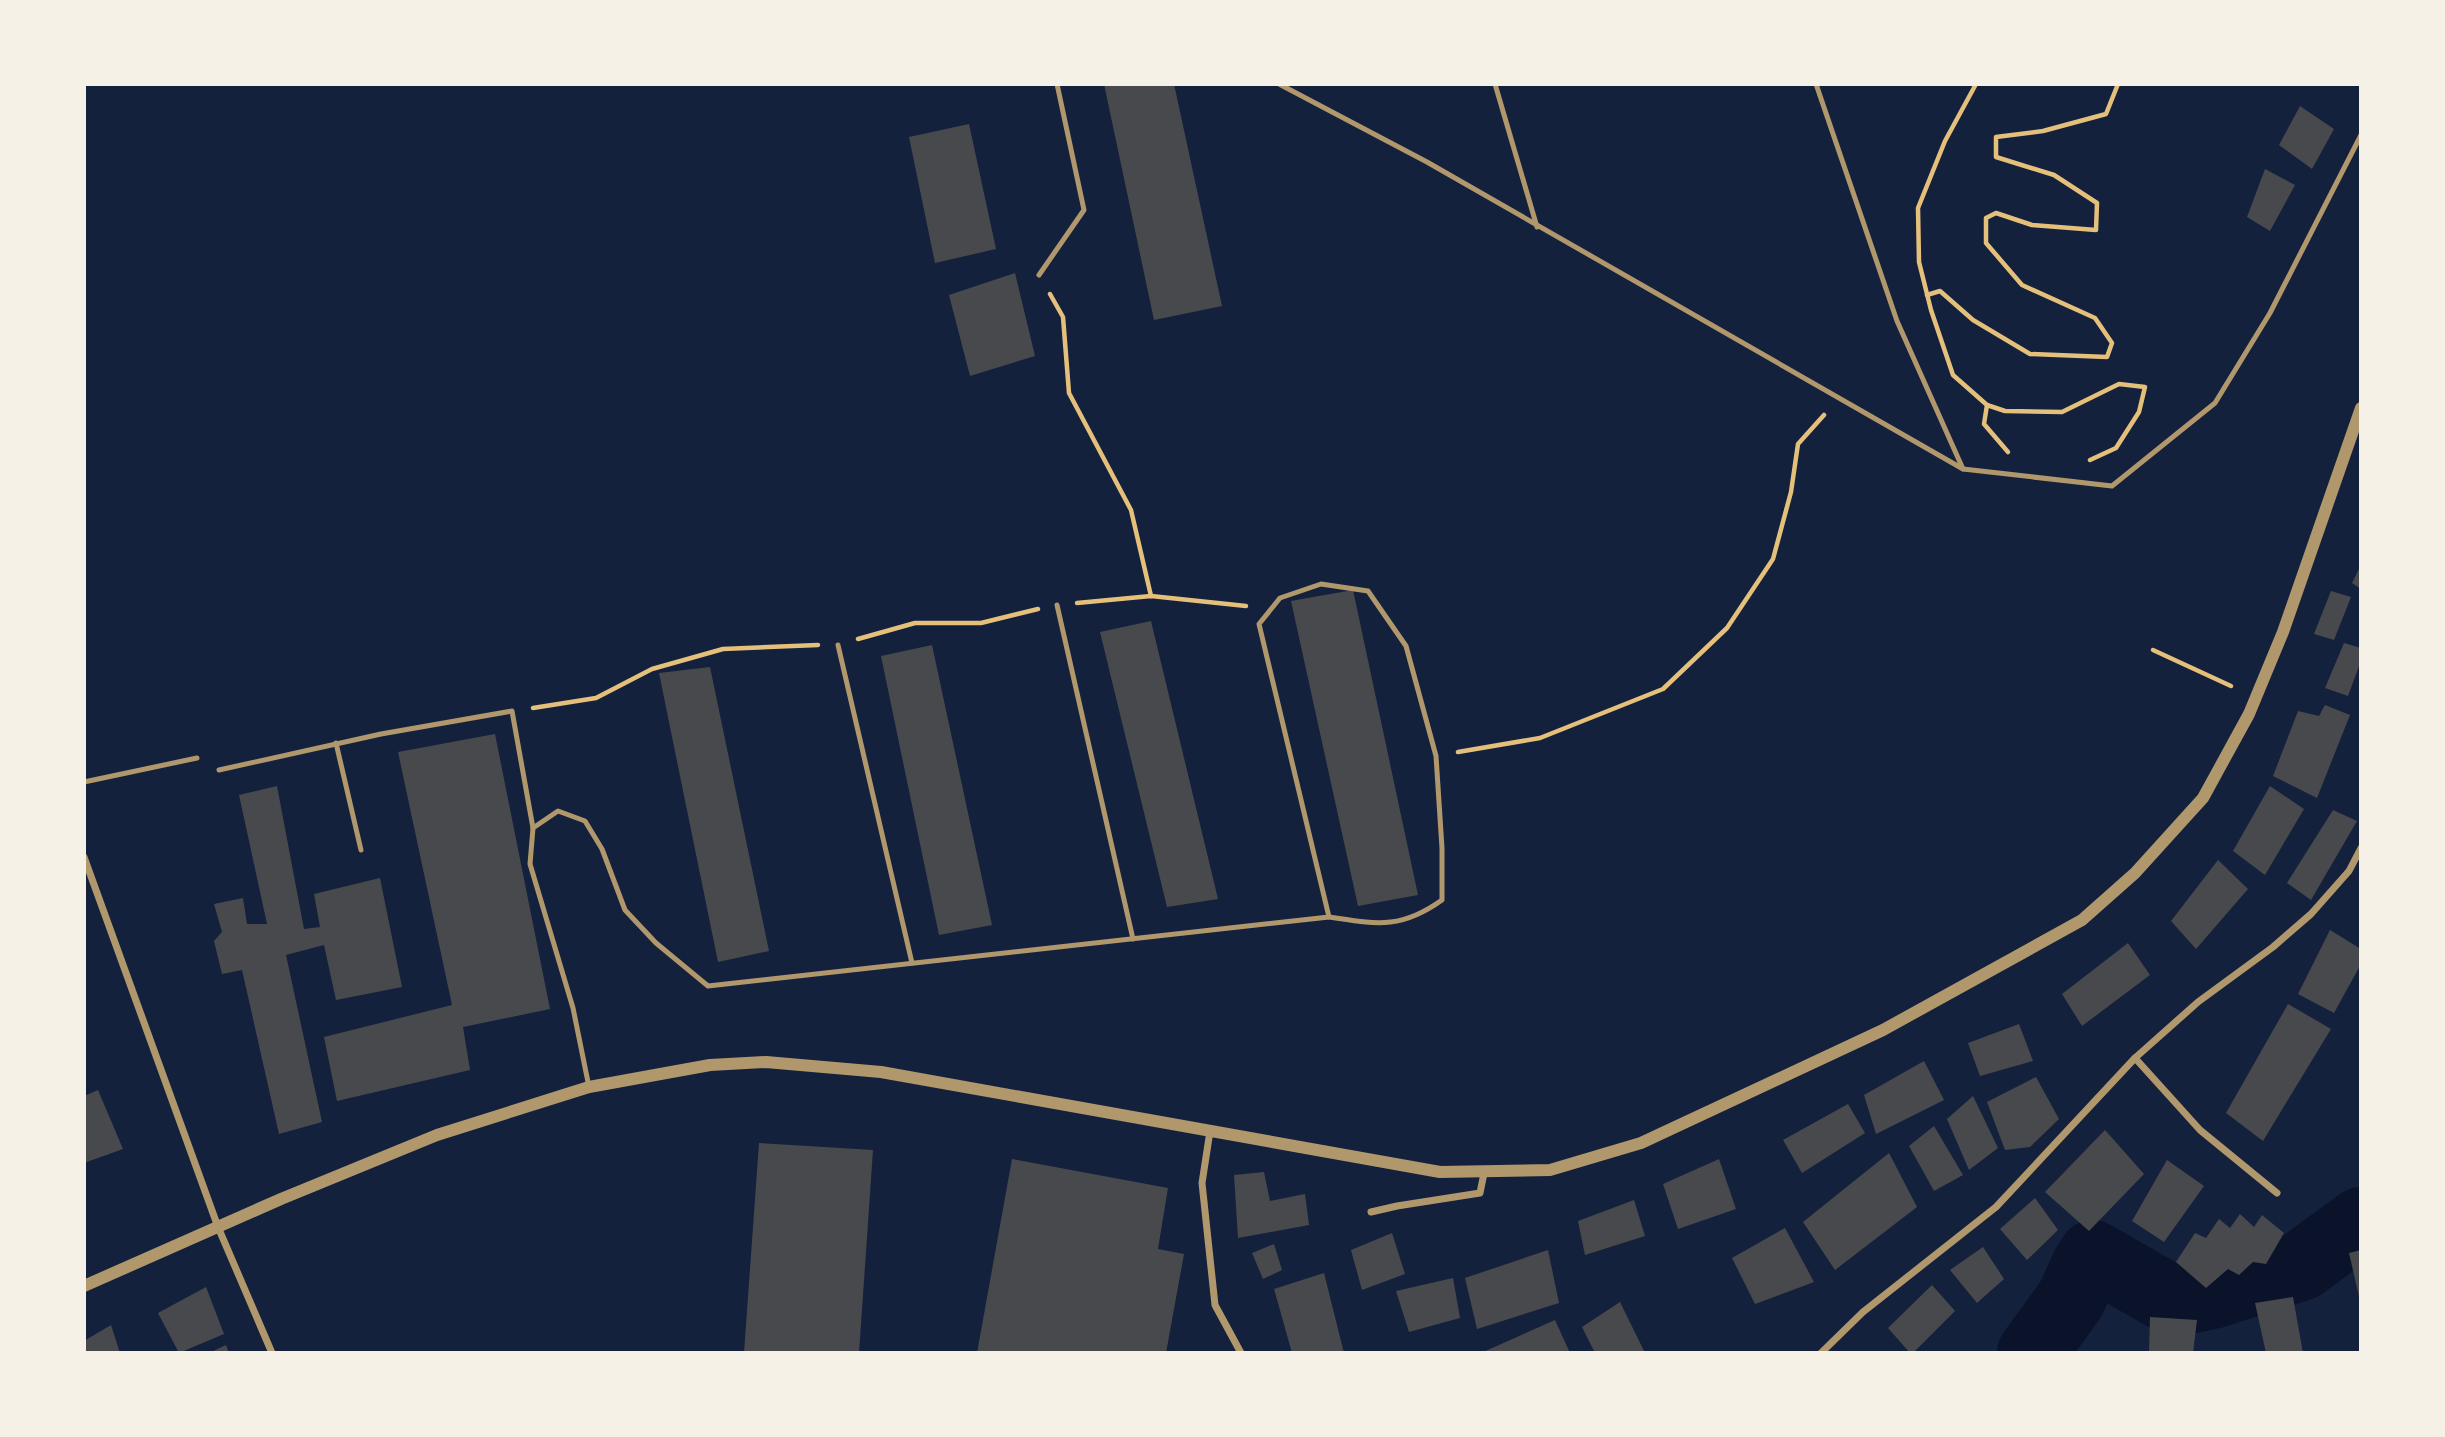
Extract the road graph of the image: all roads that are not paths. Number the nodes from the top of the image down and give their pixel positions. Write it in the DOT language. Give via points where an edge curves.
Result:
graph roads {
  1 [pos="1057,84"];
  2 [pos="1279,84"];
  3 [pos="1494,84"];
  4 [pos="1816,84"];
  5 [pos="2361,135"];
  6 [pos="1537,227"];
  7 [pos="1039,275"];
  8 [pos="2361,408"];
  9 [pos="1963,469"];
  10 [pos="1057,605"];
  11 [pos="838,645"];
  12 [pos="336,743"];
  13 [pos="197,758"];
  14 [pos="219,770"];
  15 [pos="84,782"];
  16 [pos="533,828"];
  17 [pos="2361,848"];
  18 [pos="361,850"];
  19 [pos="84,857"];
  20 [pos="87,873"];
  21 [pos="1329,917"];
  22 [pos="1133,939"];
  23 [pos="912,963"];
  24 [pos="2135,1058"];
  25 [pos="589,1087"];
  26 [pos="1210,1130"];
  27 [pos="1484,1173"];
  28 [pos="2277,1193"];
  29 [pos="1371,1212"];
  30 [pos="218,1227"];
  31 [pos="84,1286"];
  32 [pos="272,1353"];
  33 [pos="1241,1353"];
  34 [pos="1821,1353"];
  1 -- 7 [label="lane" via="1084,210"];
  2 -- 6 [label="lane" via="1427,162"];
  3 -- 6 [label="lane"];
  4 -- 9 [label="lane" via="1897,321"];
  5 -- 9 [label="lane" via="2270,313 2215,403 2112,486"];
  6 -- 9 [label="lane"];
  8 -- 27 [label="street" via="2283,632 2249,714 2203,798 2109,897 2082,920 1883,1030 1641,1143 1550,1170"];
  10 -- 22 [label="lane"];
  11 -- 23 [label="lane"];
  12 -- 14 [label="lane"];
  12 -- 16 [label="lane" via="512,712"];
  12 -- 18 [label="lane"];
  13 -- 15 [label="lane"];
  16 -- 23 [label="lane" via="558,811 585,821 602,849 625,910 708,986"];
  16 -- 25 [label="lane" via="530,864 573,1008"];
  17 -- 24 [label="street" via="2349,871 2311,914"];
  19 -- 20 [label="street"];
  20 -- 30 [label="street"];
  21 -- 21 [label="lane" via="1259,624 1280,598 1321,584 1368,591 1406,646 1436,756 1442,848 1442,900 1420,915 1379,924"];
  21 -- 22 [label="lane"];
  22 -- 23 [label="lane"];
  24 -- 28 [label="street" via="2200,1130"];
  24 -- 34 [label="street" via="1996,1207 1863,1312"];
  25 -- 26 [label="street" via="710,1065 766,1062 881,1072"];
  25 -- 30 [label="street" via="437,1135"];
  26 -- 27 [label="street" via="1440,1172"];
  26 -- 33 [label="street" via="1202,1183 1215,1305"];
  27 -- 29 [label="street" via="1480,1193"];
  30 -- 31 [label="street"];
  30 -- 32 [label="street"];
}
